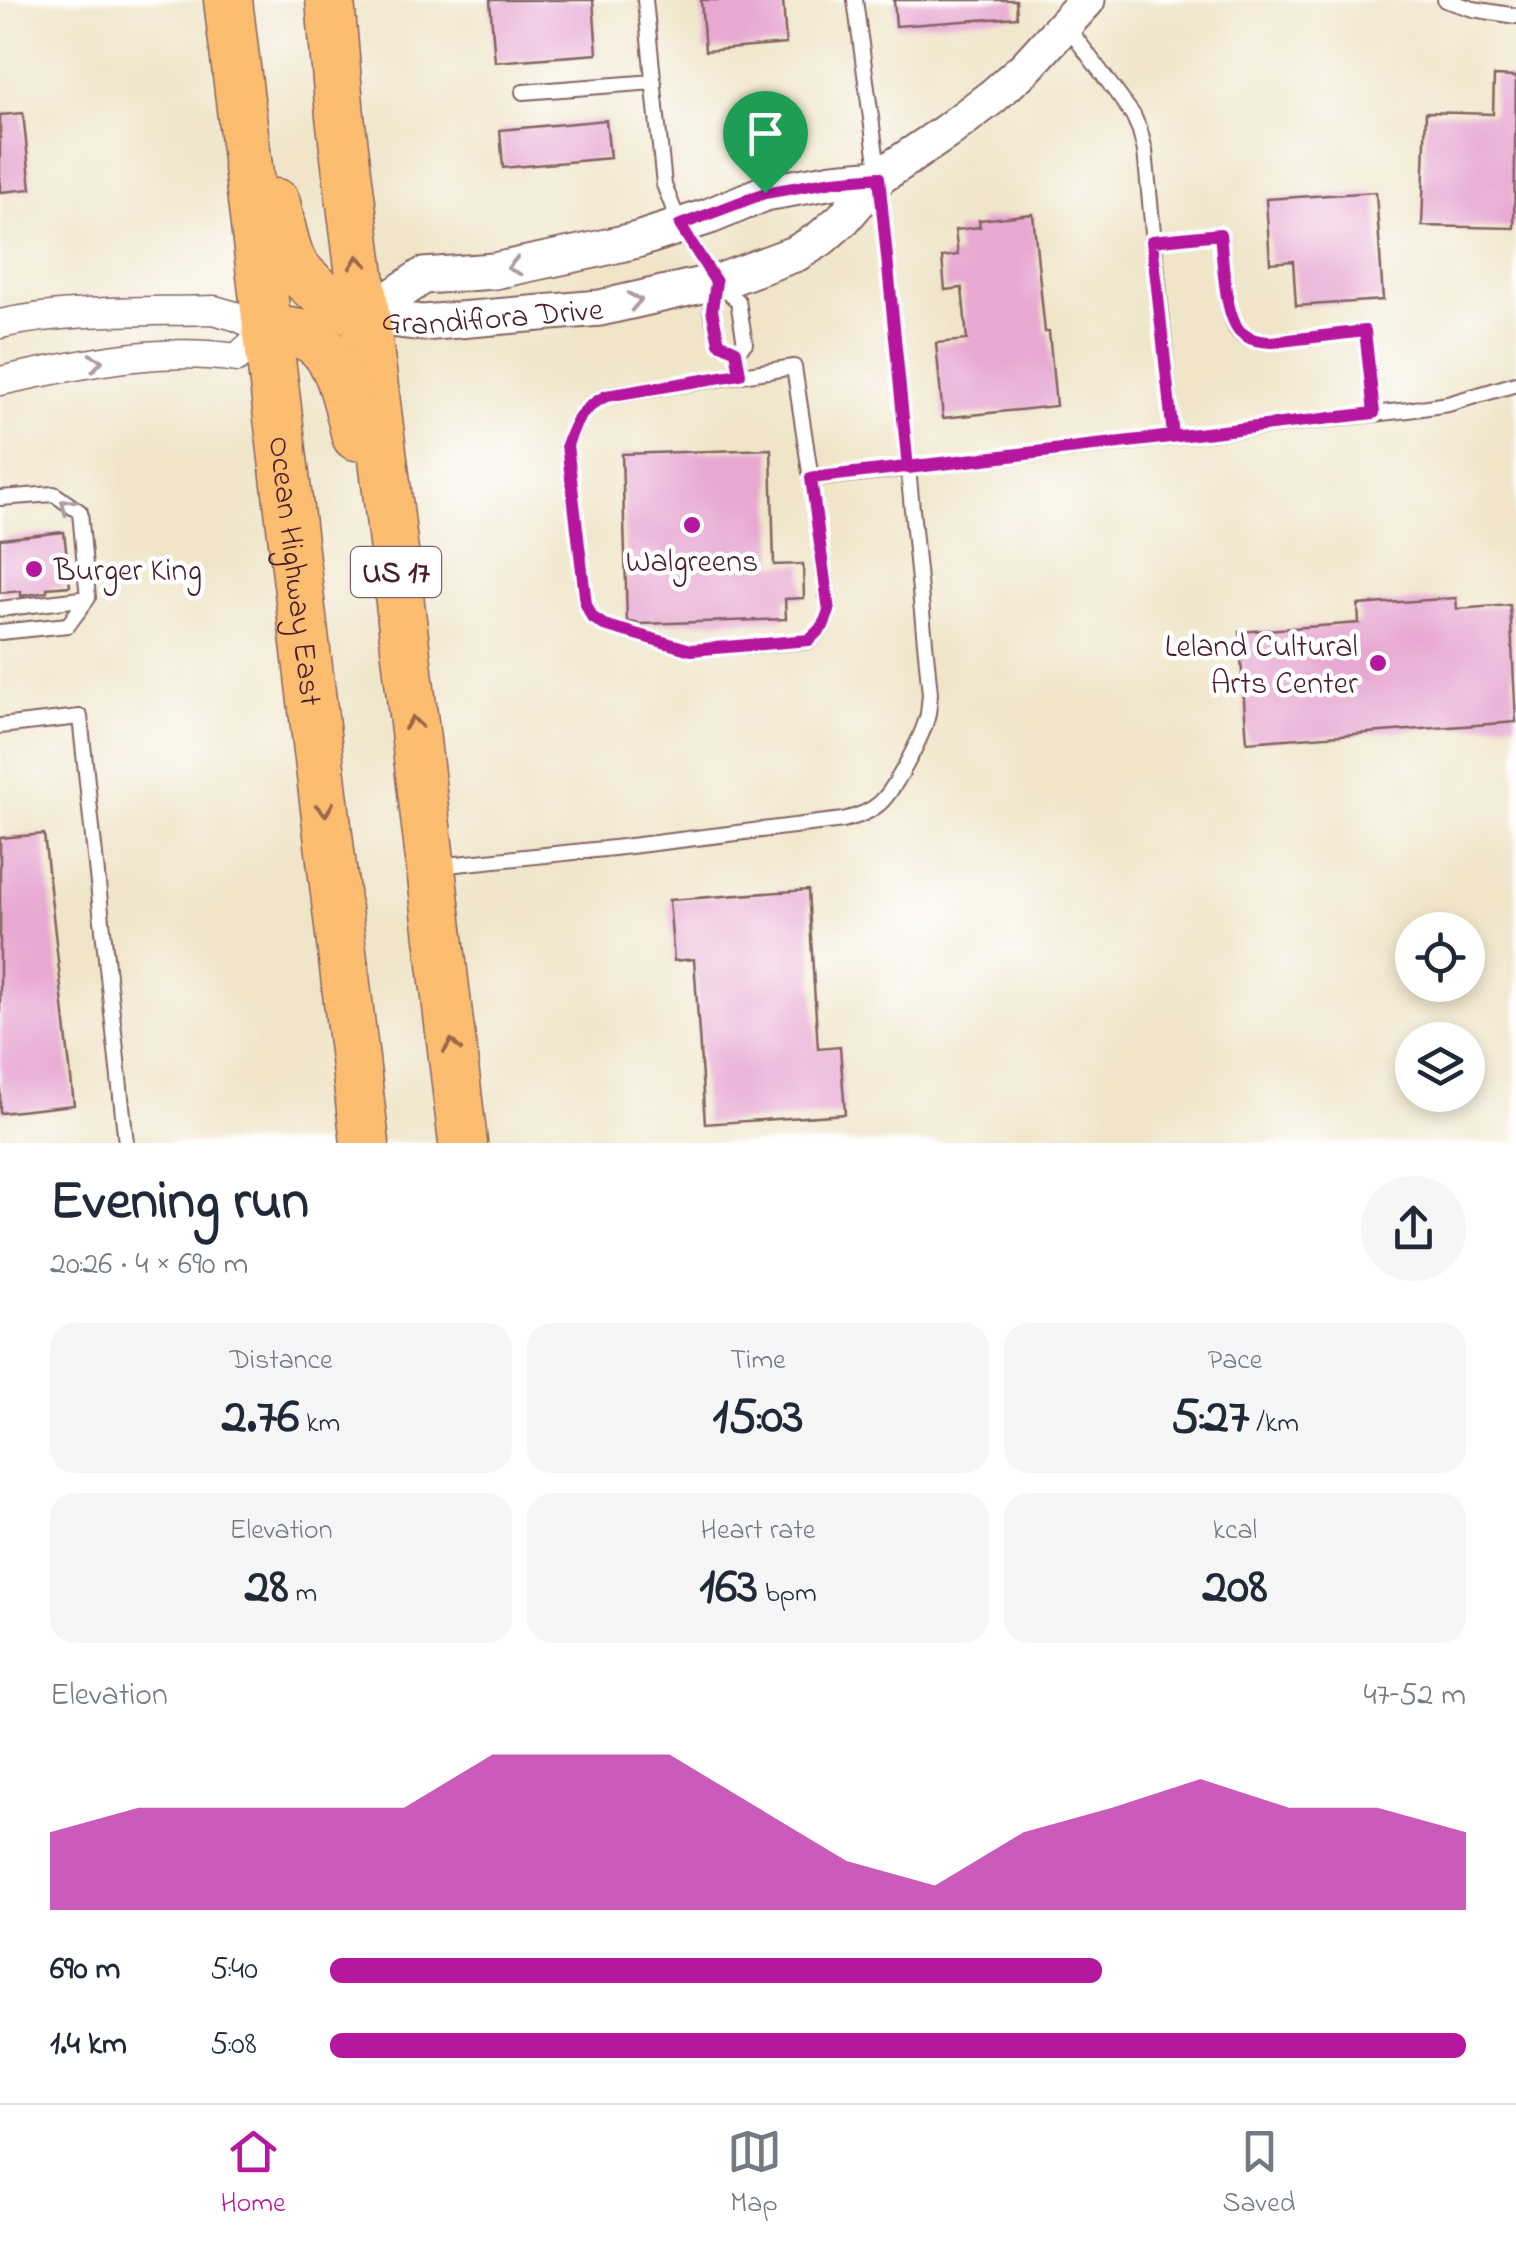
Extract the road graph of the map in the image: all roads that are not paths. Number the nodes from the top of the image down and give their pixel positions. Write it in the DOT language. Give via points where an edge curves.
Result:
graph roads {
  1 [pos="228,0"];
  2 [pos="330,0"];
  3 [pos="645,0"];
  4 [pos="856,0"];
  5 [pos="1445,0"];
  6 [pos="1076,12"];
  7 [pos="1516,16"];
  8 [pos="234,50"];
  9 [pos="654,82"];
  10 [pos="523,92"];
  11 [pos="879,177"];
  12 [pos="680,225"];
  13 [pos="1152,241"];
  14 [pos="716,282"];
  15 [pos="364,316"];
  16 [pos="0,324"];
  17 [pos="267,330"];
  18 [pos="736,351"];
  19 [pos="740,374"];
  20 [pos="0,381"];
  21 [pos="1516,384"];
  22 [pos="1374,413"];
  23 [pos="1173,436"];
  24 [pos="908,468"];
  25 [pos="811,478"];
  26 [pos="0,498"];
  27 [pos="88,598"];
  28 [pos="0,610"];
  29 [pos="401,614"];
  30 [pos="0,632"];
  31 [pos="0,726"];
  32 [pos="430,867"];
  33 [pos="126,1143"];
  34 [pos="365,1143"];
  35 [pos="463,1143"];
  1 -- 8 [label="highway, Ocean Highway East"];
  15 -- 2 [label="highway, US 17, one-way"];
  3 -- 9 [label="lane"];
  4 -- 11 [label="lane"];
  5 -- 7 [label="lane"];
  6 -- 11 [label="street, Grandiflora Drive" via="992,97"];
  6 -- 13 [label="lane" via="1140,131"];
  8 -- 15 [label="highway" via="292,263 338,305"];
  8 -- 17 [label="highway, Ocean Highway East"];
  9 -- 10 [label="lane"];
  9 -- 12 [label="lane" via="664,185"];
  11 -- 12 [label="street, Grandiflora Drive" via="765,193"];
  11 -- 14 [label="street, Grandiflora Drive" via="820,239"];
  11 -- 24 [label="lane"];
  12 -- 14 [label="lane"];
  12 -- 15 [label="street, Grandiflora Drive, one-way" via="494,271 424,276"];
  13 -- 22 [label="lane" via="1220,234 1230,312 1246,337 1272,342 1365,331"];
  13 -- 23 [label="lane"];
  15 -- 14 [label="street, Grandiflora Drive, one-way" via="423,324 600,308"];
  14 -- 18 [label="lane" via="712,310 719,343"];
  14 -- 18 [label="lane" via="738,301 745,342"];
  15 -- 29 [label="highway, US 17"];
  16 -- 17 [label="street" via="65,314 214,310"];
  20 -- 17 [label="street, one-way" via="160,354 237,358"];
  17 -- 29 [label="highway" via="312,339 339,376"];
  17 -- 34 [label="highway, Ocean Highway East, one-way"];
  18 -- 19 [label="lane"];
  19 -- 25 [label="lane" via="794,366"];
  19 -- 25 [label="lane" via="606,396 574,423 567,445 592,617 691,650 809,640 829,611"];
  21 -- 22 [label="lane" via="1448,404"];
  22 -- 23 [label="lane"];
  23 -- 24 [label="lane"];
  24 -- 25 [label="lane"];
  24 -- 32 [label="lane" via="930,694 921,736 881,802 843,820"];
  27 -- 26 [label="lane, one-way" via="80,512 54,494"];
  27 -- 28 [label="lane"];
  27 -- 30 [label="lane" via="68,625"];
  32 -- 29 [label="highway, US 17, one-way"];
  31 -- 33 [label="lane" via="80,717"];
  35 -- 32 [label="highway, US 17, one-way"];
}
